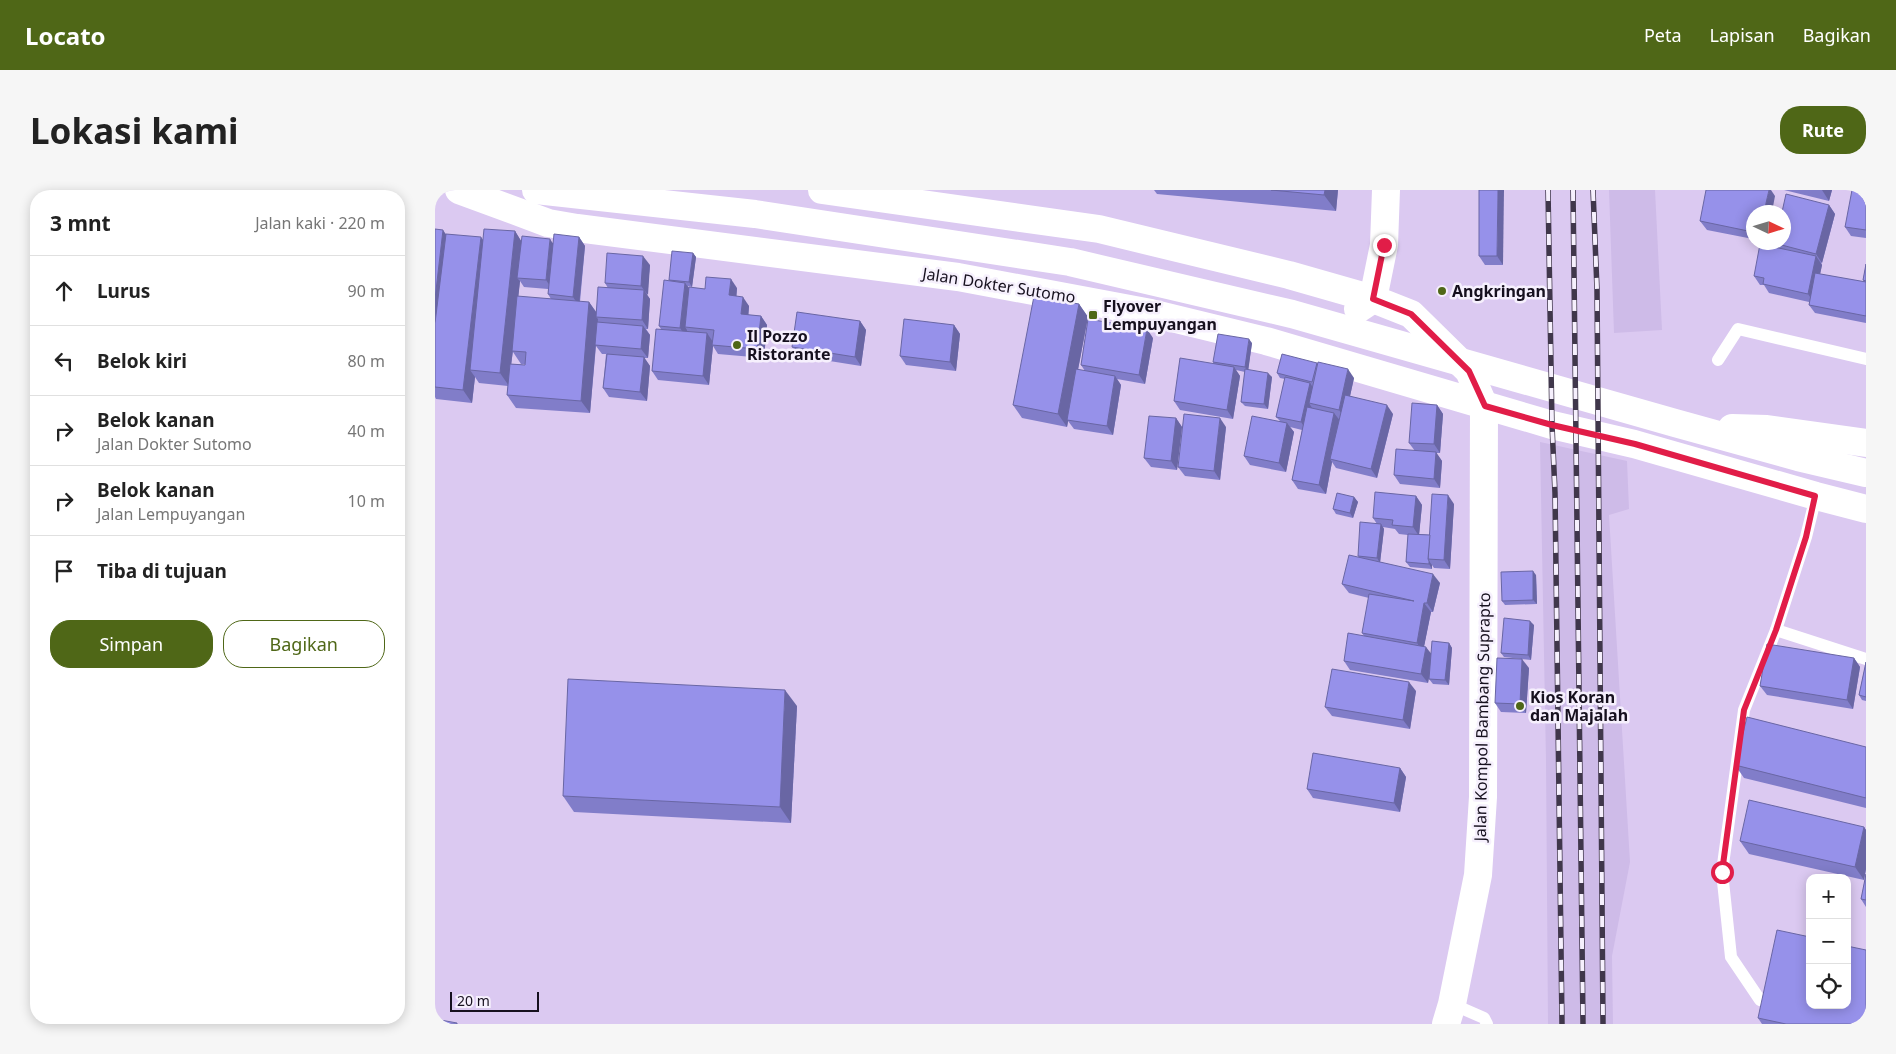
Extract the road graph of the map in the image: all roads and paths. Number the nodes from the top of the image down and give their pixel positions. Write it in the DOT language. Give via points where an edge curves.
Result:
graph roads {
  1 [pos="459,190"];
  2 [pos="535,190"];
  3 [pos="822,190"];
  4 [pos="1386,190"];
  5 [pos="1204,254"];
  6 [pos="1373,299"];
  7 [pos="1191,323"];
  8 [pos="1293,350"];
  9 [pos="1866,359"];
  10 [pos="1718,360"];
  11 [pos="1485,406"];
  12 [pos="1767,429"];
  13 [pos="1866,443"];
  14 [pos="1635,444"];
  15 [pos="1866,474"];
  16 [pos="1757,479"];
  17 [pos="1815,496"];
  18 [pos="1866,509"];
  19 [pos="1776,630"];
  20 [pos="1866,659"];
  21 [pos="1760,1000"];
  22 [pos="1449,1014"];
  23 [pos="1487,1024"];
  1 -- 7 [label="main road, Jalan Dokter Sutomo" via="548,223 958,277"];
  2 -- 15 [label="main road, Jalan Dokter Sutomo" via="755,214 1070,262 1292,314"];
  3 -- 5 [label="main road" via="1099,229"];
  4 -- 6 [label="main road" via="1384,245"];
  5 -- 6 [label="main road"];
  5 -- 7 [label="main road" via="1217,276 1211,308"];
  6 -- 8 [label="main road"];
  6 -- 11 [label="main road" via="1411,314 1469,371"];
  7 -- 8 [label="main road, Jalan Dokter Sutomo"];
  8 -- 11 [label="main road, Jalan Dokter Sutomo"];
  9 -- 10 [label="lane" via="1738,329"];
  11 -- 14 [label="main road, Jalan Dokter Sutomo"];
  11 -- 22 [label="main road, Jalan Kompol Bambang Suprapto" via="1483,797 1478,875"];
  12 -- 13 [label="main road"];
  12 -- 14 [label="main road" via="1716,427"];
  12 -- 16 [label="main road"];
  14 -- 16 [label="main road, Jalan Dokter Sutomo"];
  16 -- 17 [label="main road, Jalan Dokter Sutomo"];
  17 -- 18 [label="main road, Jalan Dokter Sutomo"];
  17 -- 19 [label="lane" via="1806,537"];
  19 -- 20 [label="lane"];
  19 -- 21 [label="lane" via="1744,710 1722,872 1731,957"];
  22 -- 23 [label="lane" via="1484,1018"];
}
